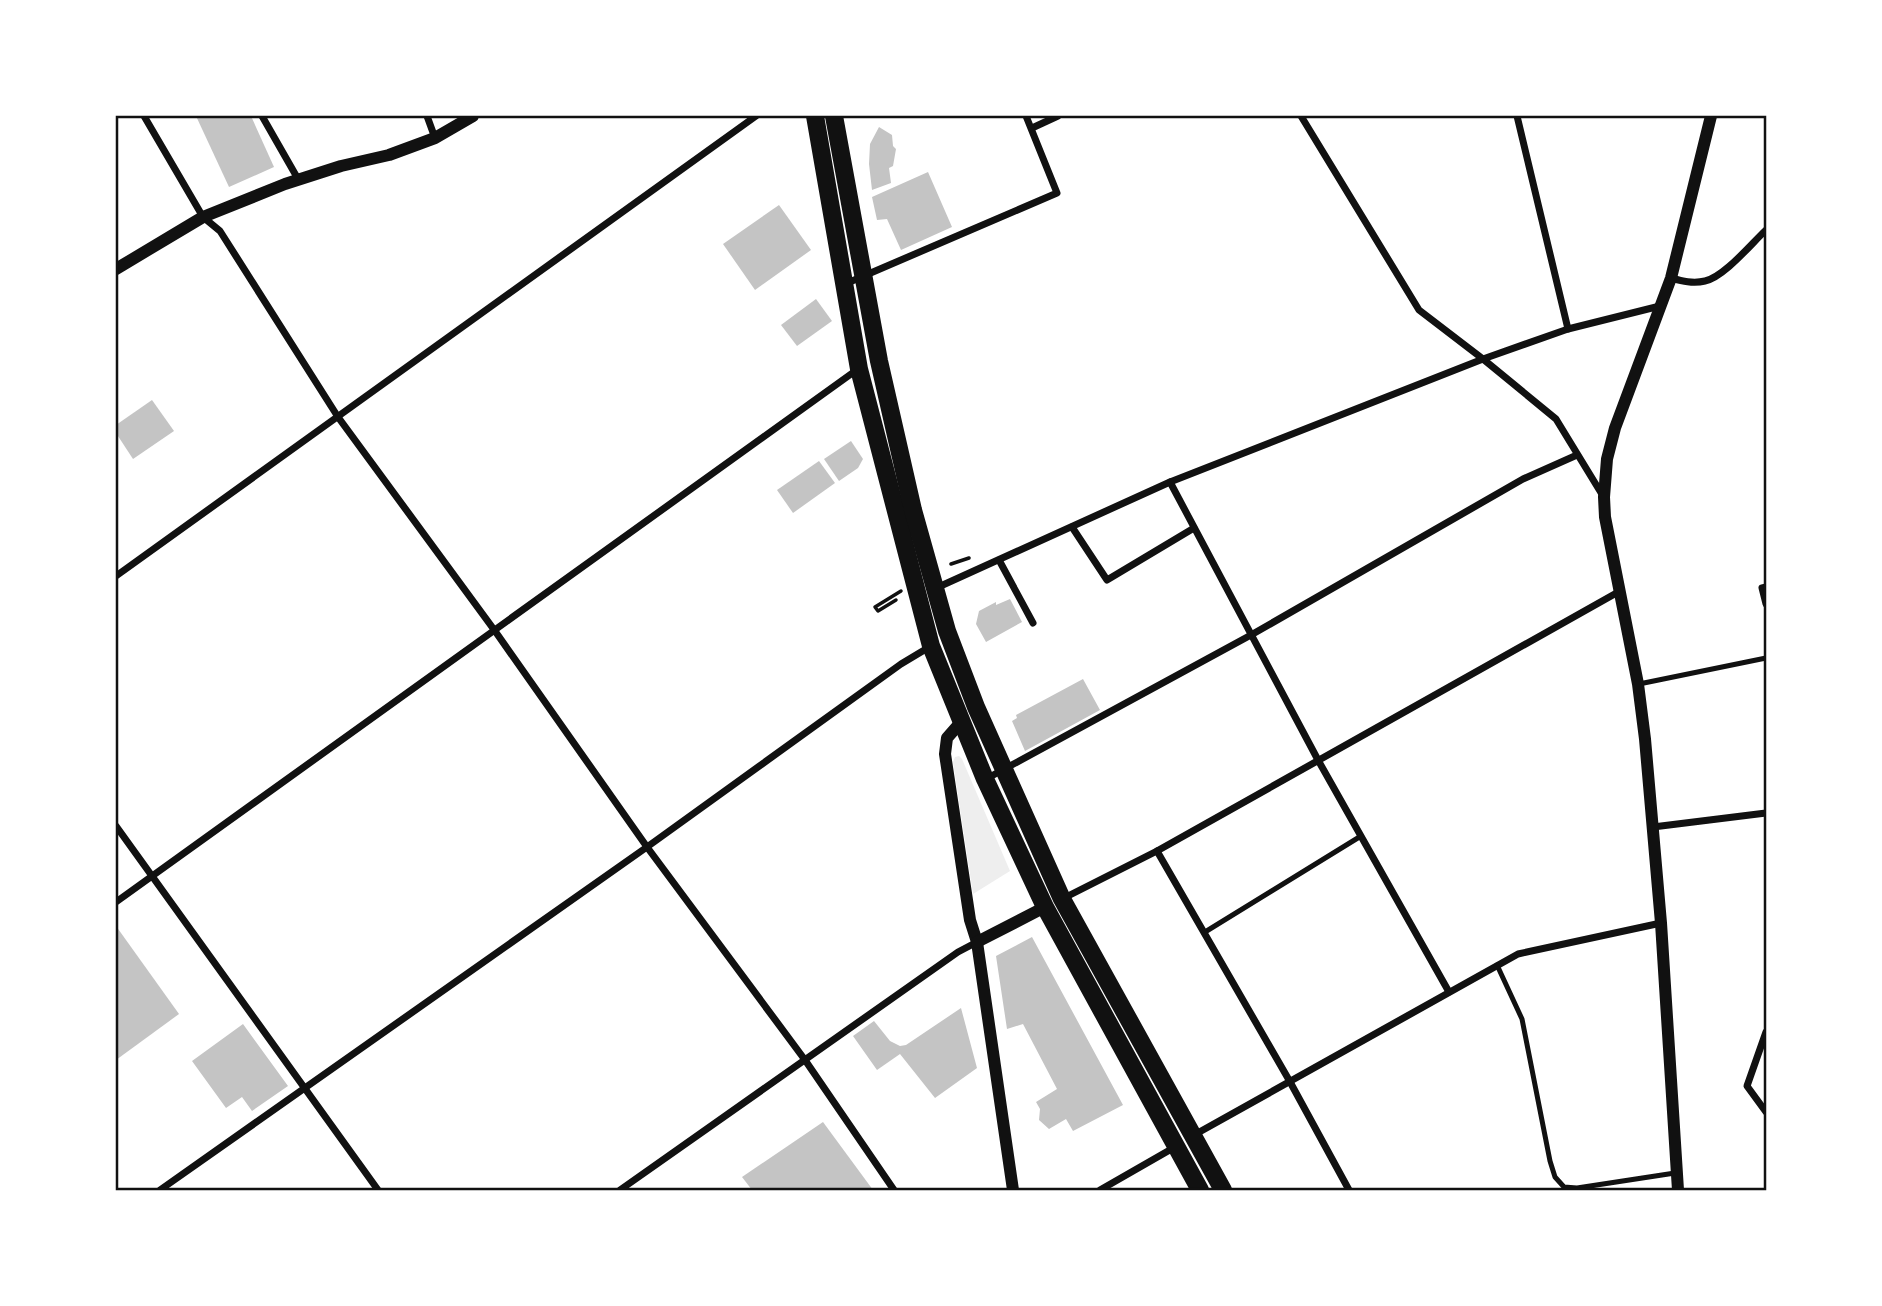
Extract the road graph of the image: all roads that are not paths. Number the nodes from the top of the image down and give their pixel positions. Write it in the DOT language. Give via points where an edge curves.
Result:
graph roads {
  1 [pos="144,116"];
  2 [pos="262,116"];
  3 [pos="427,116"];
  4 [pos="474,116"];
  5 [pos="756,116"];
  6 [pos="815,116"];
  7 [pos="834,116"];
  8 [pos="1026,116"];
  9 [pos="1058,116"];
  10 [pos="1301,116"];
  11 [pos="1517,116"];
  12 [pos="1712,116"];
  13 [pos="1032,128"];
  14 [pos="435,138"];
  15 [pos="298,179"];
  16 [pos="203,217"];
  17 [pos="1766,230"];
  18 [pos="116,269"];
  19 [pos="863,278"];
  20 [pos="1671,278"];
  21 [pos="844,285"];
  22 [pos="1660,306"];
  23 [pos="1568,328"];
  24 [pos="1483,359"];
  25 [pos="859,369"];
  26 [pos="338,417"];
  27 [pos="1577,455"];
  28 [pos="1170,482"];
  29 [pos="1604,497"];
  30 [pos="1072,527"];
  31 [pos="1194,528"];
  32 [pos="999,560"];
  33 [pos="116,576"];
  34 [pos="1766,587"];
  35 [pos="935,589"];
  36 [pos="1620,591"];
  37 [pos="918,596"];
  38 [pos="1766,604"];
  39 [pos="1032,623"];
  40 [pos="495,631"];
  41 [pos="1251,635"];
  42 [pos="931,646"];
  43 [pos="1766,658"];
  44 [pos="1638,684"];
  45 [pos="961,722"];
  46 [pos="1318,760"];
  47 [pos="1004,770"];
  48 [pos="985,779"];
  49 [pos="1766,813"];
  50 [pos="116,825"];
  51 [pos="1653,827"];
  52 [pos="1361,836"];
  53 [pos="647,847"];
  54 [pos="1157,851"];
  55 [pos="151,877"];
  56 [pos="1062,899"];
  57 [pos="116,902"];
  58 [pos="1045,907"];
  59 [pos="1661,923"];
  60 [pos="1205,932"];
  61 [pos="977,942"];
  62 [pos="1497,965"];
  63 [pos="1450,992"];
  64 [pos="1766,1032"];
  65 [pos="805,1060"];
  66 [pos="1289,1080"];
  67 [pos="303,1088"];
  68 [pos="1766,1112"];
  69 [pos="1193,1136"];
  70 [pos="1176,1147"];
  71 [pos="1676,1172"];
  72 [pos="1104,1189"];
  73 [pos="160,1191"];
  74 [pos="377,1191"];
  75 [pos="620,1191"];
  76 [pos="894,1191"];
  77 [pos="1013,1191"];
  78 [pos="1200,1191"];
  79 [pos="1223,1191"];
  80 [pos="1349,1191"];
  81 [pos="1678,1191"];
  1 -- 16 [label="street"];
  2 -- 15 [label="street"];
  3 -- 14 [label="street"];
  4 -- 14 [label="street"];
  5 -- 26 [label="street"];
  6 -- 21 [label="highway"];
  7 -- 19 [label="highway"];
  8 -- 13 [label="street"];
  9 -- 13 [label="street"];
  10 -- 24 [label="street" via="1419,310"];
  11 -- 23 [label="street"];
  12 -- 20 [label="street"];
  13 -- 19 [label="street" via="1057,193"];
  14 -- 15 [label="street"];
  15 -- 16 [label="street"];
  16 -- 18 [label="street"];
  16 -- 26 [label="street" via="220,231"];
  17 -- 20 [label="street" via="1707,281"];
  19 -- 21 [label="street"];
  19 -- 35 [label="highway" via="913,510"];
  20 -- 22 [label="street"];
  21 -- 25 [label="highway"];
  22 -- 23 [label="street"];
  22 -- 29 [label="street" via="1615,428"];
  23 -- 24 [label="street"];
  24 -- 27 [label="street" via="1556,419"];
  24 -- 28 [label="street"];
  25 -- 37 [label="highway"];
  25 -- 40 [label="street"];
  26 -- 33 [label="street"];
  26 -- 40 [label="street"];
  27 -- 29 [label="street"];
  27 -- 41 [label="street" via="1523,479"];
  28 -- 30 [label="street"];
  28 -- 31 [label="street"];
  29 -- 36 [label="street"];
  30 -- 31 [label="street" via="1107,580"];
  30 -- 32 [label="street"];
  31 -- 41 [label="street"];
  32 -- 35 [label="street"];
  32 -- 39 [label="street"];
  34 -- 38 [label="street" via="1762,588"];
  35 -- 37 [label="street"];
  35 -- 47 [label="highway" via="947,631"];
  36 -- 44 [label="street"];
  36 -- 46 [label="street"];
  37 -- 42 [label="highway"];
  40 -- 53 [label="street"];
  40 -- 55 [label="street"];
  41 -- 46 [label="street"];
  41 -- 47 [label="street"];
  42 -- 45 [label="highway"];
  42 -- 53 [label="street"];
  43 -- 44 [label="lane"];
  44 -- 51 [label="street"];
  45 -- 48 [label="highway"];
  45 -- 61 [label="street" via="947,738 945,754"];
  46 -- 52 [label="street"];
  46 -- 54 [label="street"];
  47 -- 48 [label="street"];
  47 -- 56 [label="highway"];
  48 -- 58 [label="highway"];
  49 -- 51 [label="street"];
  50 -- 55 [label="street"];
  51 -- 59 [label="street"];
  52 -- 60 [label="lane"];
  52 -- 63 [label="street"];
  53 -- 65 [label="street"];
  53 -- 67 [label="street"];
  54 -- 56 [label="street"];
  54 -- 60 [label="street"];
  55 -- 57 [label="street"];
  55 -- 67 [label="street"];
  56 -- 58 [label="street"];
  56 -- 69 [label="highway"];
  58 -- 61 [label="street"];
  58 -- 70 [label="highway"];
  59 -- 62 [label="street" via="1518,954"];
  59 -- 71 [label="street"];
  60 -- 66 [label="street"];
  61 -- 65 [label="street"];
  61 -- 77 [label="street"];
  62 -- 63 [label="street"];
  62 -- 71 [label="lane" via="1522,1019 1555,1177 1564,1187 1577,1188"];
  63 -- 66 [label="street"];
  64 -- 68 [label="street" via="1746,1086"];
  65 -- 75 [label="street"];
  65 -- 76 [label="street"];
  66 -- 69 [label="street"];
  66 -- 80 [label="street"];
  67 -- 73 [label="street"];
  67 -- 74 [label="street"];
  69 -- 79 [label="highway"];
  70 -- 72 [label="street"];
  70 -- 78 [label="highway"];
  71 -- 81 [label="street"];
}
